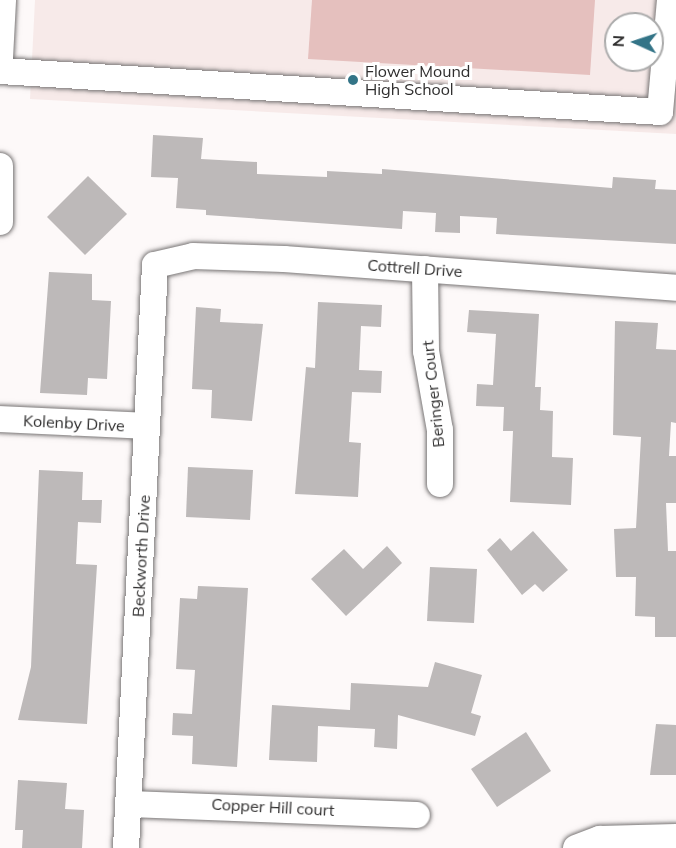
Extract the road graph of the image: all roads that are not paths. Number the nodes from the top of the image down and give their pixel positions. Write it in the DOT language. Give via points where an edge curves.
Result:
graph roads {
  1 [pos="3,0"];
  2 [pos="670,0"];
  3 [pos="0,58"];
  4 [pos="0,70"];
  5 [pos="668,112"];
  6 [pos="1,178"];
  7 [pos="0,222"];
  8 [pos="155,264"];
  9 [pos="425,269"];
  10 [pos="676,288"];
  11 [pos="0,419"];
  12 [pos="147,426"];
  13 [pos="440,484"];
  14 [pos="130,804"];
  15 [pos="417,815"];
  16 [pos="676,837"];
  17 [pos="126,848"];
  18 [pos="576,848"];
  1 -- 3 [label="street"];
  2 -- 5 [label="street"];
  4 -- 5 [label="street"];
  6 -- 7 [label="street"];
  8 -- 9 [label="street, Cottrell Drive" via="193,256"];
  8 -- 12 [label="street, Beckworth Drive"];
  9 -- 10 [label="street, Cottrell Drive"];
  9 -- 13 [label="street, Beringer Court" via="426,351 440,430"];
  11 -- 12 [label="street, Kolenby Drive"];
  12 -- 14 [label="street, Beckworth Drive"];
  14 -- 15 [label="street, Copper Hill court"];
  14 -- 17 [label="street, Beckworth Drive"];
  16 -- 18 [label="street" via="600,839"];
}
